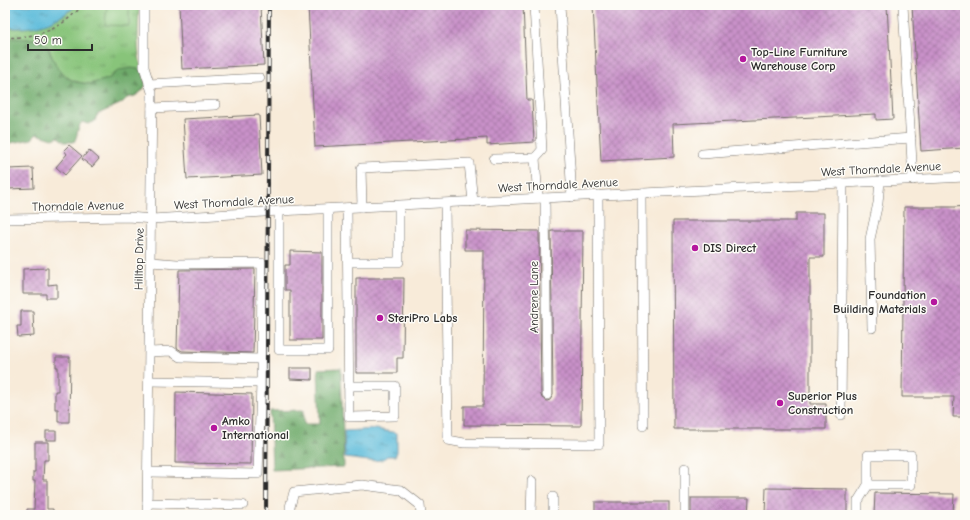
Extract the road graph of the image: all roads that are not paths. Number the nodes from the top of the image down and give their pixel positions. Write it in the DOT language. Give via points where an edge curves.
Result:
graph roads {
  1 [pos="144,5"];
  2 [pos="534,5"];
  3 [pos="560,5"];
  4 [pos="903,5"];
  5 [pos="260,78"];
  6 [pos="149,84"];
  7 [pos="216,105"];
  8 [pos="152,108"];
  9 [pos="911,138"];
  10 [pos="702,154"];
  11 [pos="535,158"];
  12 [pos="494,159"];
  13 [pos="965,177"];
  14 [pos="913,180"];
  15 [pos="880,181"];
  16 [pos="843,183"];
  17 [pos="642,193"];
  18 [pos="598,195"];
  19 [pos="572,197"];
  20 [pos="542,198"];
  21 [pos="473,202"];
  22 [pos="445,204"];
  23 [pos="399,206"];
  24 [pos="362,207"];
  25 [pos="347,208"];
  26 [pos="328,209"];
  27 [pos="279,211"];
  28 [pos="5,219"];
  29 [pos="152,219"];
  30 [pos="151,262"];
  31 [pos="348,262"];
  32 [pos="872,328"];
  33 [pos="150,352"];
  34 [pos="262,359"];
  35 [pos="149,381"];
  36 [pos="261,383"];
  37 [pos="348,386"];
  38 [pos="547,395"];
  39 [pos="841,415"];
  40 [pos="643,426"];
  41 [pos="686,468"];
  42 [pos="148,472"];
  43 [pos="532,481"];
  44 [pos="868,485"];
  45 [pos="553,497"];
  46 [pos="148,503"];
  47 [pos="243,505"];
  48 [pos="147,515"];
  49 [pos="290,515"];
  50 [pos="421,515"];
  51 [pos="531,515"];
  52 [pos="553,515"];
  53 [pos="686,515"];
  54 [pos="858,515"];
  1 -- 6 [label="street, Hilltop Drive" via="144,67"];
  2 -- 11 [label="street" via="542,150"];
  3 -- 19 [label="street"];
  4 -- 9 [label="street"];
  5 -- 6 [label="street"];
  6 -- 8 [label="street, Hilltop Drive"];
  7 -- 8 [label="street"];
  8 -- 29 [label="street, Hilltop Drive"];
  9 -- 10 [label="street"];
  9 -- 14 [label="street"];
  11 -- 12 [label="street"];
  11 -- 20 [label="street, Andrene Lane"];
  13 -- 14 [label="street, West Thorndale Avenue"];
  14 -- 15 [label="street, West Thorndale Avenue"];
  15 -- 16 [label="street, West Thorndale Avenue"];
  15 -- 32 [label="street" via="870,239"];
  16 -- 17 [label="street, West Thorndale Avenue"];
  16 -- 39 [label="street"];
  17 -- 18 [label="street, West Thorndale Avenue"];
  17 -- 40 [label="street"];
  18 -- 19 [label="street, West Thorndale Avenue"];
  18 -- 22 [label="street" via="599,444 448,440"];
  19 -- 20 [label="street, West Thorndale Avenue"];
  20 -- 21 [label="street, West Thorndale Avenue"];
  20 -- 38 [label="street, Andrene Lane"];
  21 -- 22 [label="street, West Thorndale Avenue"];
  21 -- 24 [label="street" via="470,163 361,168"];
  22 -- 23 [label="street, West Thorndale Avenue"];
  23 -- 24 [label="street, West Thorndale Avenue"];
  23 -- 31 [label="street" via="399,262"];
  24 -- 25 [label="street, West Thorndale Avenue"];
  25 -- 26 [label="street, West Thorndale Avenue"];
  25 -- 31 [label="street"];
  26 -- 27 [label="street, West Thorndale Avenue"];
  26 -- 27 [label="street" via="328,350 279,350"];
  27 -- 29 [label="street, West Thorndale Avenue"];
  28 -- 29 [label="street, Thorndale Avenue"];
  29 -- 30 [label="street, Hilltop Drive"];
  30 -- 33 [label="street, Hilltop Drive"];
  30 -- 34 [label="street" via="262,263"];
  31 -- 37 [label="street"];
  33 -- 34 [label="street" via="171,351 180,357"];
  33 -- 35 [label="street, Hilltop Drive"];
  34 -- 36 [label="street"];
  35 -- 36 [label="street"];
  35 -- 42 [label="street, Hilltop Drive"];
  36 -- 42 [label="street" via="258,474"];
  37 -- 37 [label="street" via="349,418 395,416 395,386"];
  41 -- 53 [label="street"];
  42 -- 46 [label="street, Hilltop Drive"];
  43 -- 51 [label="street"];
  44 -- 44 [label="street" via="868,454 911,454 911,485"];
  44 -- 54 [label="street" via="858,501"];
  45 -- 52 [label="street"];
  46 -- 47 [label="street"];
  46 -- 48 [label="street, Hilltop Drive"];
  49 -- 50 [label="street" via="294,492 362,485 401,490 420,505"];
}
